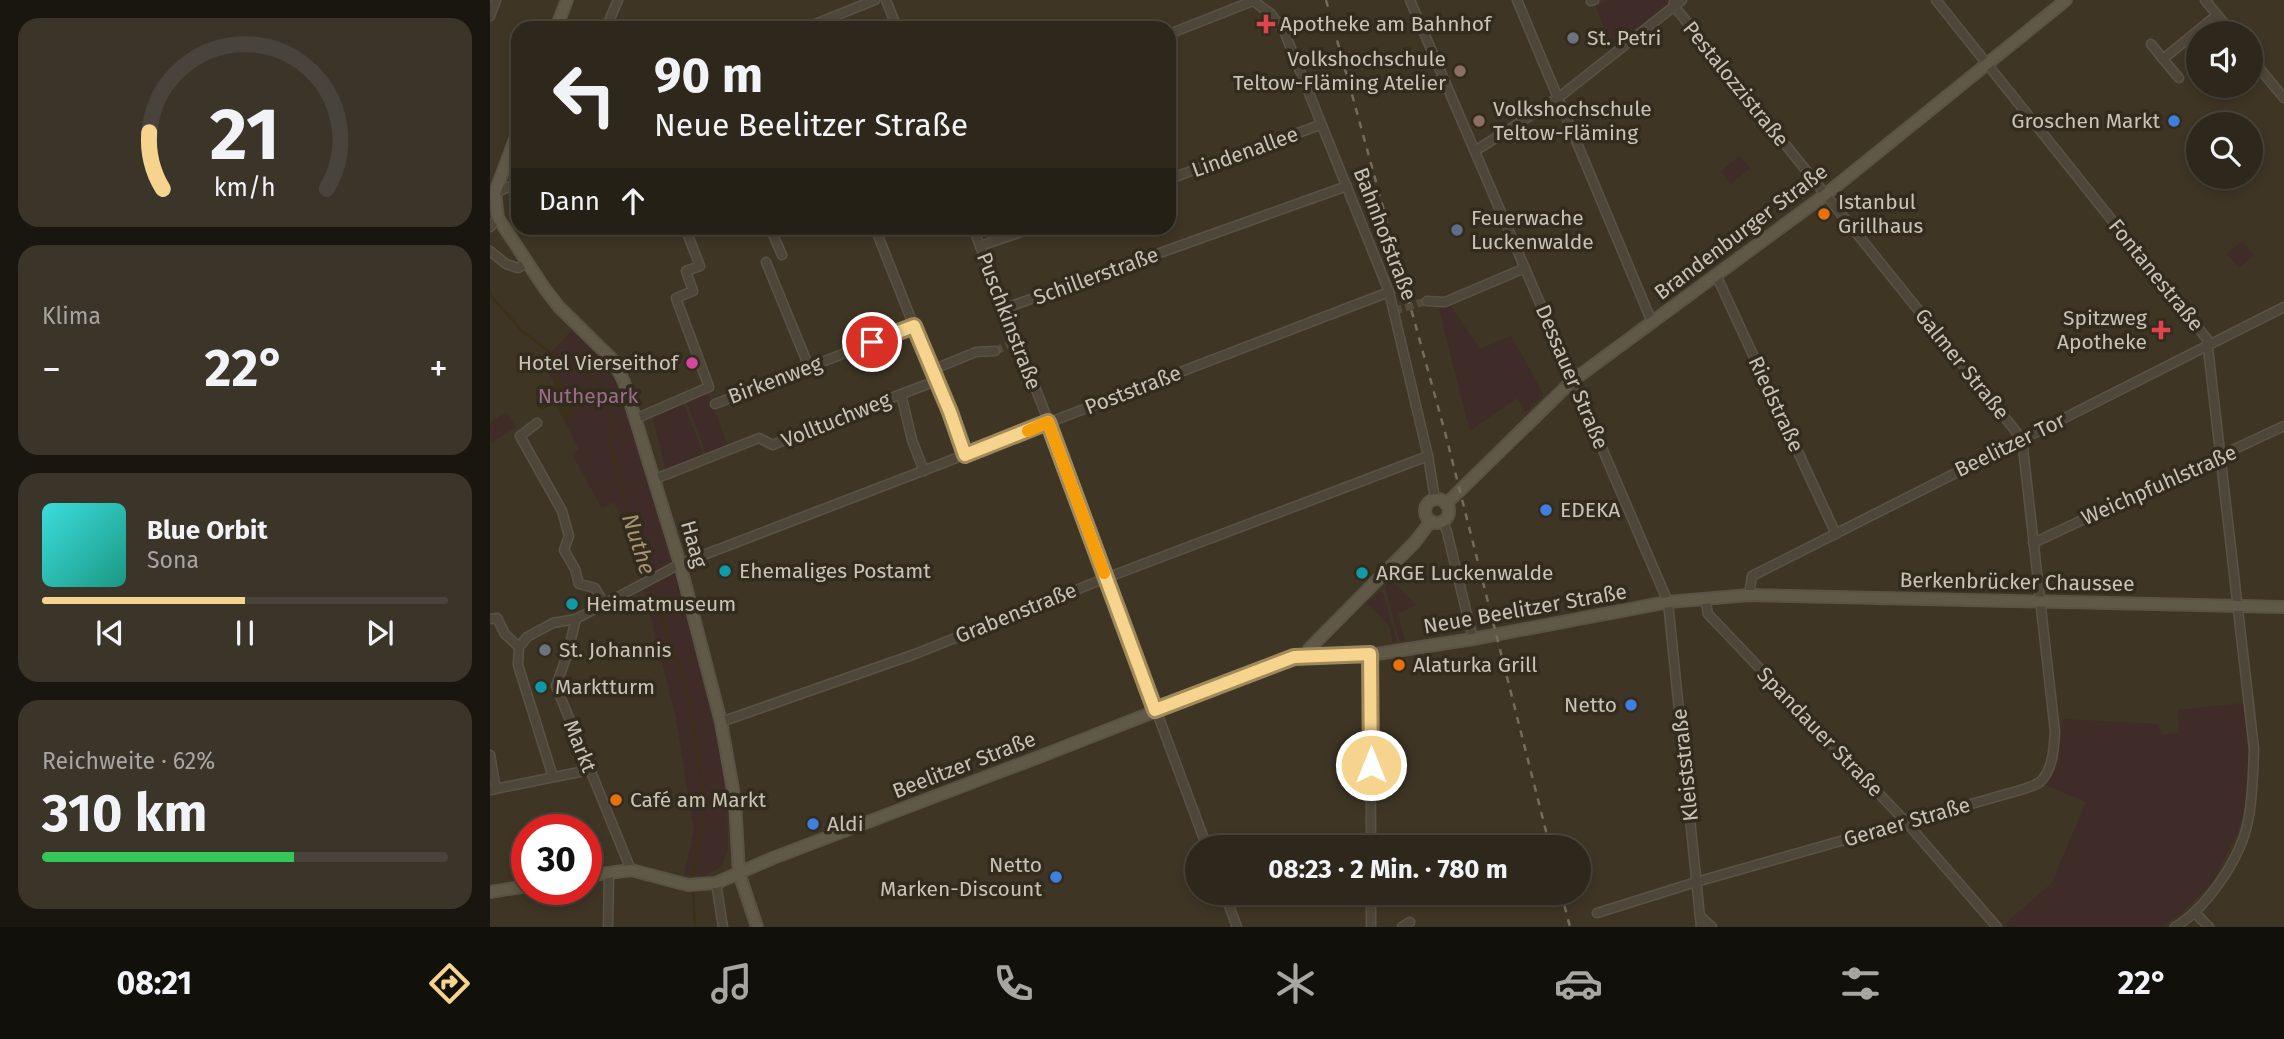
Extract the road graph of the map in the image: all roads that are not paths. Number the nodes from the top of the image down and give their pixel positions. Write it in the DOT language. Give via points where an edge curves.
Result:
graph roads {
  1 [pos="496,0"];
  2 [pos="567,0"];
  3 [pos="618,0"];
  4 [pos="875,0"];
  5 [pos="886,0"];
  6 [pos="1410,0"];
  7 [pos="1517,0"];
  8 [pos="1682,0"];
  9 [pos="1936,0"];
  10 [pos="2066,0"];
  11 [pos="2206,0"];
  12 [pos="1253,1"];
  13 [pos="1674,3"];
  14 [pos="2217,15"];
  15 [pos="490,16"];
  16 [pos="559,21"];
  17 [pos="609,21"];
  18 [pos="822,21"];
  19 [pos="894,21"];
  20 [pos="2222,21"];
  21 [pos="1176,31"];
  22 [pos="2151,44"];
  23 [pos="2163,59"];
  24 [pos="1987,63"];
  25 [pos="2263,73"];
  26 [pos="2179,78"];
  27 [pos="1558,98"];
  28 [pos="2284,98"];
  29 [pos="1320,125"];
  30 [pos="511,147"];
  31 [pos="1475,151"];
  32 [pos="1176,176"];
  33 [pos="511,185"];
  34 [pos="1346,186"];
  35 [pos="492,192"];
  36 [pos="1825,195"];
  37 [pos="498,218"];
  38 [pos="490,227"];
  39 [pos="688,235"];
  40 [pos="773,235"];
  41 [pos="878,235"];
  42 [pos="976,235"];
  43 [pos="1012,235"];
  44 [pos="980,246"];
  45 [pos="490,250"];
  46 [pos="782,255"];
  47 [pos="528,262"];
  48 [pos="766,262"];
  49 [pos="1525,268"];
  50 [pos="1716,275"];
  51 [pos="1389,292"];
  52 [pos="1427,301"];
  53 [pos="2284,307"];
  54 [pos="1003,309"];
  55 [pos="1652,322"];
  56 [pos="914,326"];
  57 [pos="2209,346"];
  58 [pos="995,351"];
  59 [pos="809,367"];
  60 [pos="932,370"];
  61 [pos="936,381"];
  62 [pos="1572,381"];
  63 [pos="901,394"];
  64 [pos="715,404"];
  65 [pos="635,419"];
  66 [pos="1048,422"];
  67 [pos="537,423"];
  68 [pos="2284,426"];
  69 [pos="2022,439"];
  70 [pos="965,455"];
  71 [pos="1428,456"];
  72 [pos="2221,457"];
  73 [pos="924,471"];
  74 [pos="655,479"];
  75 [pos="1435,499"];
  76 [pos="1446,504"];
  77 [pos="1437,521"];
  78 [pos="1836,534"];
  79 [pos="2033,542"];
  80 [pos="680,564"];
  81 [pos="1106,578"];
  82 [pos="1749,594"];
  83 [pos="1704,597"];
  84 [pos="1668,602"];
  85 [pos="2041,602"];
  86 [pos="604,604"];
  87 [pos="2238,607"];
  88 [pos="2284,607"];
  89 [pos="494,618"];
  90 [pos="576,619"];
  91 [pos="1472,639"];
  92 [pos="519,647"];
  93 [pos="1370,654"];
  94 [pos="1308,655"];
  95 [pos="1155,710"];
  96 [pos="721,722"];
  97 [pos="490,755"];
  98 [pos="589,770"];
  99 [pos="553,777"];
  100 [pos="493,789"];
  101 [pos="1906,822"];
  102 [pos="1202,835"];
  103 [pos="1371,835"];
  104 [pos="631,870"];
  105 [pos="609,872"];
  106 [pos="602,873"];
  107 [pos="739,873"];
  108 [pos="1696,882"];
  109 [pos="716,883"];
  110 [pos="511,889"];
  111 [pos="490,892"];
  112 [pos="1229,905"];
  113 [pos="1371,905"];
  114 [pos="1597,913"];
  115 [pos="2195,913"];
  116 [pos="1700,916"];
  117 [pos="608,927"];
  118 [pos="723,927"];
  119 [pos="757,927"];
  120 [pos="1237,927"];
  121 [pos="1371,927"];
  122 [pos="1701,927"];
  123 [pos="1712,927"];
  124 [pos="1997,927"];
  125 [pos="2175,927"];
  126 [pos="2208,927"];
  1 -- 15 [label="street"];
  2 -- 16 [label="main road"];
  3 -- 17 [label="street"];
  4 -- 18 [label="street"];
  5 -- 19 [label="street"];
  6 -- 31 [label="street, Dessauer Straße"];
  7 -- 27 [label="street"];
  8 -- 13 [label="street"];
  9 -- 24 [label="street, Fontanestraße"];
  10 -- 24 [label="main road, Brandenburger Straße"];
  11 -- 14 [label="street"];
  12 -- 21 [label="street"];
  12 -- 29 [label="street, Bahnhofstraße" via="1271,14 1283,31"];
  13 -- 27 [label="street"];
  13 -- 36 [label="street, Pestalozzistraße"];
  14 -- 20 [label="street"];
  14 -- 23 [label="street"];
  22 -- 23 [label="street"];
  23 -- 26 [label="street"];
  24 -- 36 [label="main road, Brandenburger Straße"];
  24 -- 57 [label="street, Fontanestraße"];
  25 -- 28 [label="street"];
  27 -- 31 [label="street"];
  27 -- 55 [label="street"];
  29 -- 32 [label="street, Lindenallee"];
  29 -- 34 [label="street, Bahnhofstraße"];
  30 -- 35 [label="main road"];
  31 -- 49 [label="street, Dessauer Straße"];
  33 -- 35 [label="street"];
  34 -- 51 [label="street, Bahnhofstraße"];
  34 -- 54 [label="street, Schillerstraße"];
  35 -- 37 [label="main road, Haag"];
  36 -- 50 [label="main road, Brandenburger Straße"];
  36 -- 69 [label="street, Galmer Straße"];
  37 -- 38 [label="street"];
  37 -- 47 [label="main road, Haag"];
  39 -- 65 [label="street" via="700,266 686,271 693,291 676,298 709,387"];
  40 -- 46 [label="street"];
  41 -- 56 [label="street"];
  42 -- 44 [label="street, Puschkinstraße"];
  43 -- 44 [label="street"];
  44 -- 54 [label="street, Puschkinstraße"];
  45 -- 47 [label="street" via="518,268"];
  47 -- 65 [label="main road, Haag" via="559,307 613,360"];
  48 -- 59 [label="street"];
  49 -- 52 [label="street" via="1445,302"];
  49 -- 62 [label="street, Dessauer Straße"];
  50 -- 55 [label="main road, Brandenburger Straße"];
  50 -- 78 [label="street, Riedstraße"];
  51 -- 66 [label="street, Poststraße"];
  51 -- 71 [label="street, Bahnhofstraße"];
  53 -- 57 [label="street, Beelitzer Tor"];
  54 -- 66 [label="street, Puschkinstraße" via="1012,344"];
  55 -- 62 [label="main road, Brandenburger Straße"];
  56 -- 59 [label="street, Birkenweg"];
  56 -- 60 [label="street"];
  57 -- 69 [label="street, Beelitzer Tor"];
  57 -- 72 [label="street, Fontanestraße"];
  58 -- 60 [label="street" via="976,352"];
  59 -- 64 [label="street, Birkenweg"];
  60 -- 61 [label="street"];
  61 -- 63 [label="street, Volltuchweg"];
  61 -- 70 [label="street"];
  62 -- 76 [label="main road, Brandenburger Straße"];
  62 -- 84 [label="street, Dessauer Straße"];
  63 -- 73 [label="street, Volltuchweg"];
  63 -- 74 [label="street, Volltuchweg" via="773,445 759,438"];
  65 -- 74 [label="main road, Haag"];
  66 -- 70 [label="street, Poststraße"];
  66 -- 81 [label="street, Puschkinstraße"];
  67 -- 86 [label="street" via="520,436 562,511 569,536 564,550 579,584 595,588"];
  68 -- 72 [label="street, Weichpfuhlstraße"];
  69 -- 78 [label="street, Beelitzer Tor"];
  69 -- 79 [label="street, Galmer Straße"];
  70 -- 73 [label="street, Poststraße"];
  71 -- 75 [label="street, Bahnhofstraße"];
  71 -- 81 [label="street, Grabenstraße"];
  72 -- 79 [label="street, Weichpfuhlstraße"];
  72 -- 87 [label="street, Fontanestraße"];
  73 -- 80 [label="street, Poststraße"];
  74 -- 80 [label="main road, Haag"];
  75 -- 76 [label="main road"];
  75 -- 77 [label="main road" via="1425,511"];
  76 -- 77 [label="main road" via="1449,511"];
  77 -- 91 [label="street"];
  77 -- 94 [label="main road"];
  78 -- 82 [label="street, Beelitzer Tor" via="1752,576"];
  79 -- 85 [label="street, Galmer Straße"];
  80 -- 86 [label="street"];
  80 -- 96 [label="main road, Haag"];
  81 -- 95 [label="street, Puschkinstraße"];
  81 -- 96 [label="street, Grabenstraße" via="915,654"];
  82 -- 83 [label="main road, Neue Beelitzer Straße"];
  82 -- 85 [label="main road, Berkenbrücker Chaussee"];
  83 -- 84 [label="main road, Neue Beelitzer Straße"];
  83 -- 101 [label="street, Spandauer Straße" via="1709,614"];
  84 -- 91 [label="main road, Neue Beelitzer Straße"];
  84 -- 108 [label="street, Kleiststraße"];
  85 -- 87 [label="main road, Berkenbrücker Chaussee"];
  85 -- 101 [label="street, Geraer Straße" via="2055,732 2048,771 2040,783 2024,789"];
  86 -- 90 [label="street"];
  87 -- 88 [label="main road, Berkenbrücker Chaussee"];
  87 -- 115 [label="street, Fontanestraße" via="2254,749 2250,811 2230,864"];
  89 -- 92 [label="street"];
  90 -- 92 [label="street" via="553,623 527,637"];
  90 -- 98 [label="street, Markt" via="556,686"];
  91 -- 93 [label="main road, Neue Beelitzer Straße"];
  92 -- 99 [label="street, Markt" via="518,665"];
  93 -- 94 [label="main road, Neue Beelitzer Straße"];
  93 -- 103 [label="street"];
  94 -- 95 [label="main road, Beelitzer Straße"];
  95 -- 102 [label="street, Puschkinstraße"];
  95 -- 107 [label="main road, Beelitzer Straße"];
  96 -- 107 [label="main road, Haag" via="734,801"];
  97 -- 100 [label="street"];
  98 -- 99 [label="street"];
  98 -- 104 [label="street, Markt"];
  99 -- 100 [label="street"];
  101 -- 108 [label="street, Geraer Straße"];
  101 -- 124 [label="street, Spandauer Straße"];
  104 -- 105 [label="main road, Beelitzer Straße"];
  104 -- 109 [label="main road, Beelitzer Straße" via="693,885"];
  105 -- 106 [label="main road, Beelitzer Straße"];
  105 -- 117 [label="street"];
  107 -- 109 [label="main road, Beelitzer Straße"];
  107 -- 119 [label="main road, Haag"];
  108 -- 114 [label="street, Geraer Straße"];
  108 -- 116 [label="street, Kleiststraße"];
  109 -- 118 [label="street"];
  110 -- 111 [label="main road"];
  112 -- 120 [label="street"];
  113 -- 121 [label="street"];
  115 -- 125 [label="street, Fontanestraße"];
  115 -- 126 [label="street"];
  116 -- 122 [label="street, Kleiststraße"];
  116 -- 123 [label="street"];
}
